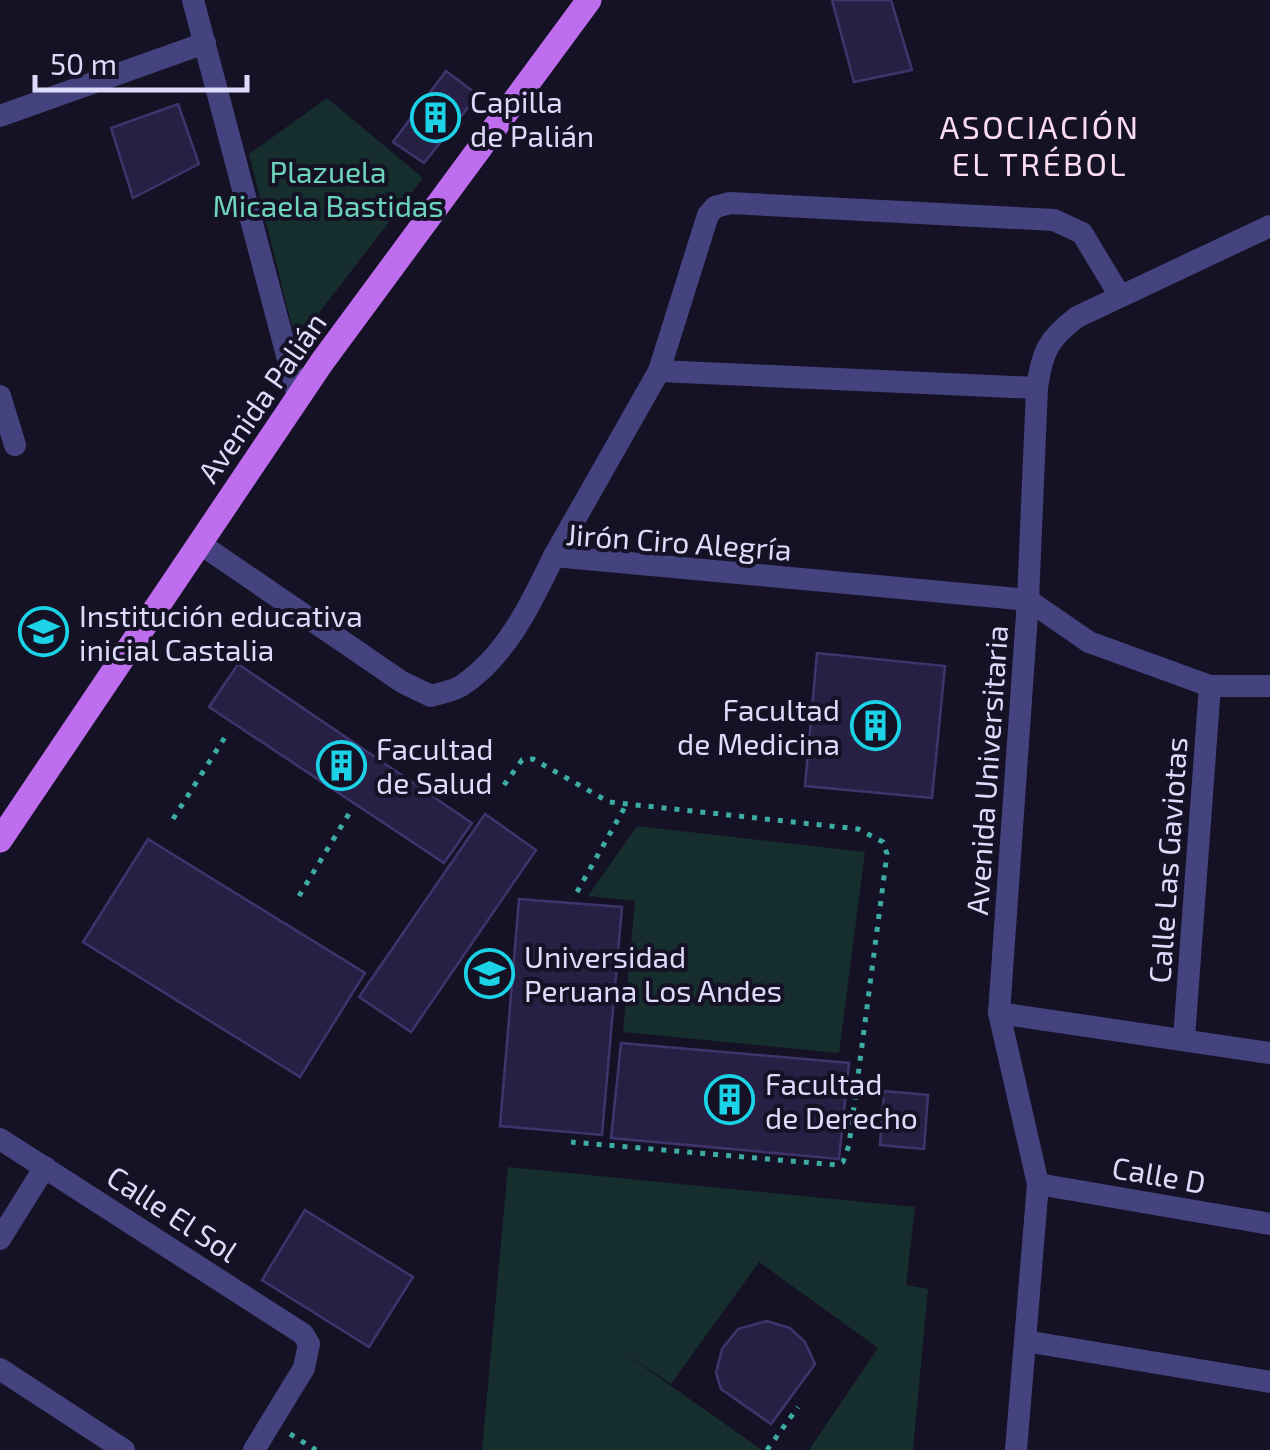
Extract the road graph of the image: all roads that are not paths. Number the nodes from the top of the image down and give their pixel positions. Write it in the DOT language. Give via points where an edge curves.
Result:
graph roads {
  1 [pos="193,0"];
  2 [pos="589,0"];
  3 [pos="205,44"];
  4 [pos="0,116"];
  5 [pos="1270,226"];
  6 [pos="1120,296"];
  7 [pos="658,371"];
  8 [pos="1037,388"];
  9 [pos="0,396"];
  10 [pos="298,397"];
  11 [pos="15,445"];
  12 [pos="200,543"];
  13 [pos="554,556"];
  14 [pos="1028,600"];
  15 [pos="1210,686"];
  16 [pos="1270,686"];
  17 [pos="0,840"];
  18 [pos="999,1013"];
  19 [pos="1184,1038"];
  20 [pos="1270,1053"];
  21 [pos="0,1138"];
  22 [pos="45,1167"];
  23 [pos="1038,1184"];
  24 [pos="1270,1224"];
  25 [pos="0,1239"];
  26 [pos="1025,1341"];
  27 [pos="0,1370"];
  28 [pos="1270,1382"];
  29 [pos="124,1450"];
  30 [pos="254,1450"];
  31 [pos="1016,1450"];
  1 -- 3 [label="street"];
  2 -- 10 [label="main road, Avenida Palián"];
  3 -- 4 [label="street"];
  3 -- 10 [label="street"];
  5 -- 6 [label="street, Avenida Universitaria"];
  6 -- 7 [label="street" via="1082,234 1054,220 730,202 708,215"];
  6 -- 8 [label="street, Avenida Universitaria" via="1055,333 1041,358"];
  7 -- 8 [label="street"];
  7 -- 13 [label="street"];
  8 -- 14 [label="street, Avenida Universitaria"];
  9 -- 11 [label="street"];
  10 -- 12 [label="main road, Avenida Palián"];
  12 -- 13 [label="street, Jirón Ciro Alegría" via="431,696 458,688 481,670 528,612"];
  12 -- 17 [label="main road, Avenida Palián"];
  13 -- 14 [label="street, Jirón Ciro Alegría"];
  14 -- 15 [label="street" via="1088,642"];
  14 -- 18 [label="street, Avenida Universitaria"];
  15 -- 16 [label="street"];
  15 -- 19 [label="street, Calle Las Gaviotas"];
  18 -- 19 [label="street"];
  18 -- 23 [label="street, Avenida Universitaria"];
  19 -- 20 [label="street"];
  21 -- 22 [label="street, Calle El Sol"];
  22 -- 25 [label="street"];
  22 -- 30 [label="street, Calle El Sol" via="295,1327 309,1344 304,1368"];
  23 -- 24 [label="street, Calle D"];
  23 -- 26 [label="street, Avenida Universitaria"];
  26 -- 28 [label="street"];
  26 -- 31 [label="street, Avenida Universitaria"];
  27 -- 29 [label="street"];
}
